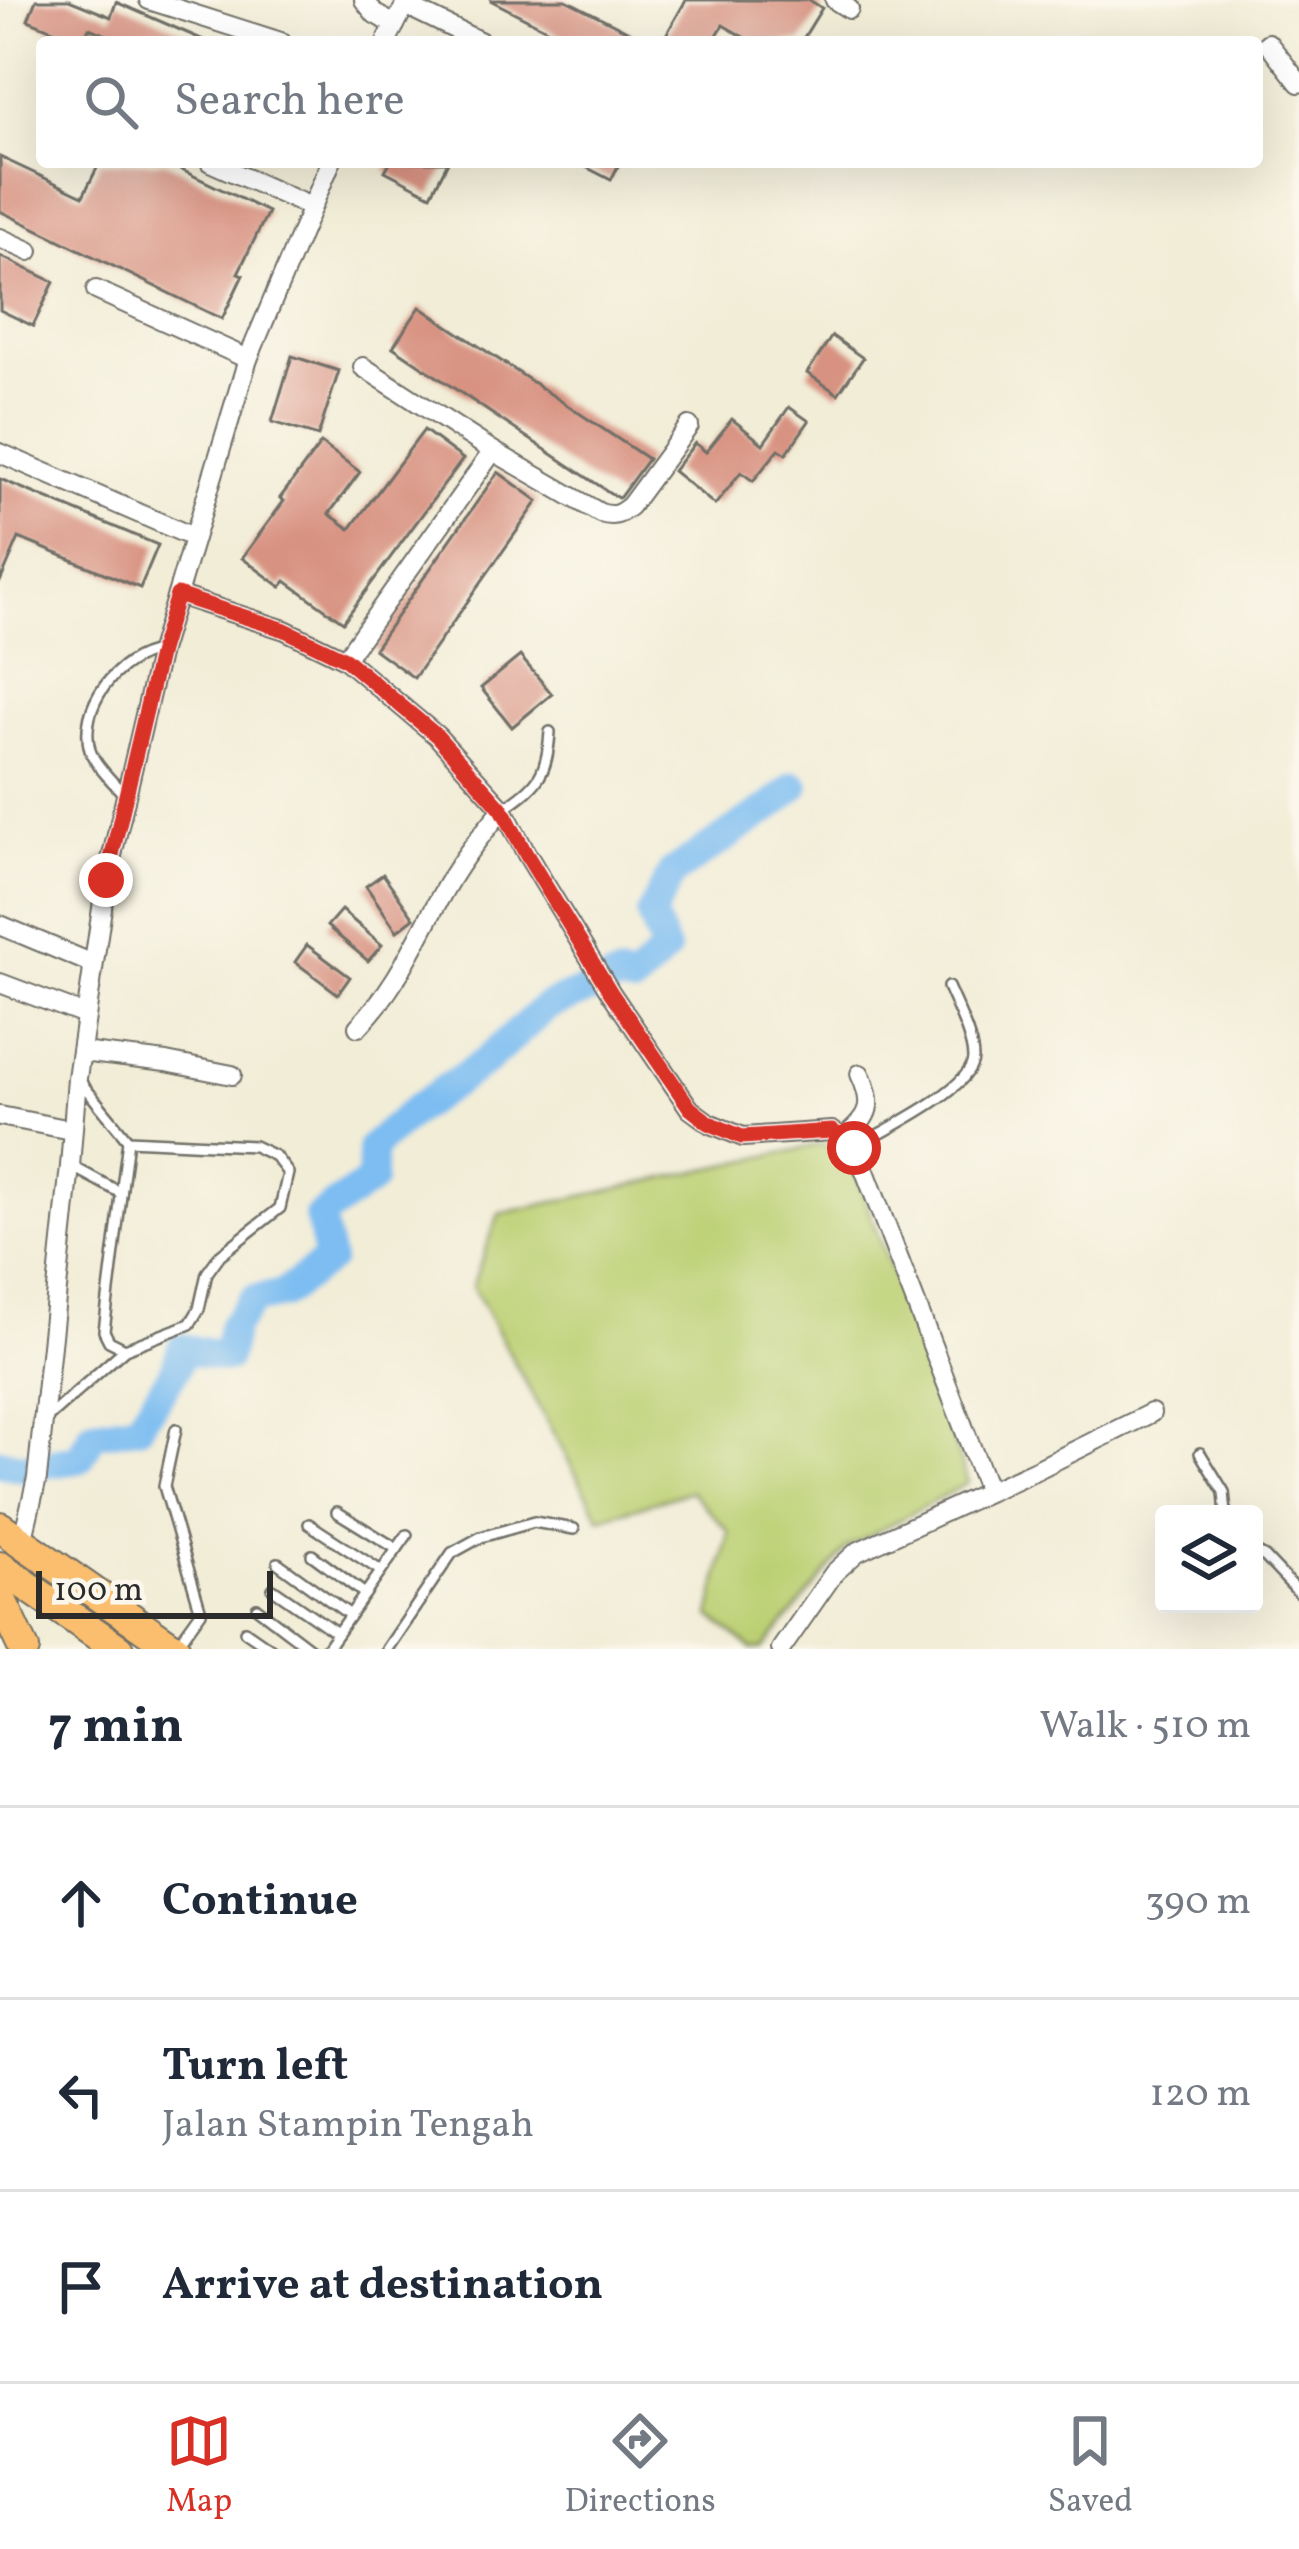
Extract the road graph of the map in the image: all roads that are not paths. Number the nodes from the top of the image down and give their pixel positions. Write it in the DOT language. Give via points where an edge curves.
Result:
graph roads {
  1 [pos="149,0"];
  2 [pos="364,0"];
  3 [pos="406,2"];
  4 [pos="390,33"];
  5 [pos="262,36"];
  6 [pos="470,36"];
  7 [pos="1268,43"];
  8 [pos="1299,82"];
  9 [pos="223,168"];
  10 [pos="328,168"];
  11 [pos="311,207"];
  12 [pos="0,238"];
  13 [pos="29,251"];
  14 [pos="96,290"];
  15 [pos="248,359"];
  16 [pos="363,367"];
  17 [pos="689,426"];
  18 [pos="493,452"];
  19 [pos="0,453"];
  20 [pos="193,537"];
  21 [pos="177,595"];
  22 [pos="160,651"];
  23 [pos="345,659"];
  24 [pos="550,732"];
  25 [pos="124,795"];
  26 [pos="502,809"];
  27 [pos="0,925"];
  28 [pos="93,964"];
  29 [pos="0,982"];
  30 [pos="948,987"];
  31 [pos="86,1015"];
  32 [pos="358,1027"];
  33 [pos="81,1052"];
  34 [pos="860,1074"];
  35 [pos="232,1075"];
  36 [pos="77,1078"];
  37 [pos="0,1116"];
  38 [pos="71,1130"];
  39 [pos="128,1141"];
  40 [pos="849,1143"];
  41 [pos="70,1166"];
  42 [pos="121,1193"];
  43 [pos="124,1349"];
  44 [pos="1151,1413"];
  45 [pos="42,1427"];
  46 [pos="176,1429"];
  47 [pos="1200,1453"];
  48 [pos="988,1491"];
  49 [pos="1225,1505"];
  50 [pos="337,1512"];
  51 [pos="309,1524"];
  52 [pos="574,1529"];
  53 [pos="11,1534"];
  54 [pos="406,1535"];
  55 [pos="397,1549"];
  56 [pos="313,1555"];
  57 [pos="1263,1556"];
  58 [pos="278,1563"];
  59 [pos="0,1567"];
  60 [pos="381,1571"];
  61 [pos="273,1589"];
  62 [pos="1299,1593"];
  63 [pos="365,1594"];
  64 [pos="0,1598"];
  65 [pos="257,1608"];
  66 [pos="350,1615"];
  67 [pos="245,1630"];
  68 [pos="338,1633"];
  69 [pos="136,1634"];
  70 [pos="24,1649"];
  71 [pos="118,1649"];
  72 [pos="175,1649"];
  73 [pos="271,1649"];
  74 [pos="311,1649"];
  75 [pos="326,1649"];
  76 [pos="387,1649"];
  77 [pos="781,1649"];
  1 -- 5 [label="street"];
  2 -- 4 [label="street"];
  3 -- 4 [label="street"];
  3 -- 6 [label="street"];
  7 -- 8 [label="street"];
  9 -- 11 [label="street"];
  10 -- 11 [label="street"];
  11 -- 15 [label="street"];
  12 -- 13 [label="street"];
  14 -- 15 [label="street"];
  15 -- 20 [label="street"];
  16 -- 18 [label="street"];
  17 -- 18 [label="street" via="619,515 600,514"];
  18 -- 23 [label="street"];
  19 -- 20 [label="street"];
  20 -- 21 [label="street"];
  21 -- 22 [label="street"];
  21 -- 23 [label="street"];
  22 -- 25 [label="street"];
  22 -- 25 [label="lane" via="124,667 92,705 91,755"];
  23 -- 26 [label="street" via="437,736"];
  24 -- 26 [label="lane" via="542,777"];
  25 -- 28 [label="street"];
  26 -- 32 [label="street" via="446,887 406,966"];
  26 -- 40 [label="street" via="690,1108 742,1137 832,1131"];
  27 -- 28 [label="street"];
  28 -- 31 [label="street"];
  29 -- 31 [label="street"];
  30 -- 40 [label="lane" via="973,1060 968,1073"];
  31 -- 33 [label="street"];
  33 -- 35 [label="street"];
  33 -- 36 [label="street"];
  34 -- 40 [label="street" via="870,1102"];
  36 -- 38 [label="street"];
  36 -- 39 [label="lane"];
  37 -- 38 [label="street"];
  38 -- 41 [label="street"];
  39 -- 42 [label="lane"];
  39 -- 43 [label="lane" via="254,1146 288,1173 280,1208 207,1274 190,1324"];
  40 -- 48 [label="street"];
  41 -- 42 [label="lane"];
  41 -- 45 [label="street"];
  42 -- 43 [label="lane" via="104,1331"];
  43 -- 45 [label="lane"];
  44 -- 48 [label="street"];
  45 -- 53 [label="street" via="37,1478"];
  46 -- 72 [label="lane" via="164,1486 201,1612"];
  47 -- 49 [label="lane"];
  48 -- 77 [label="street" via="857,1552"];
  50 -- 55 [label="lane"];
  51 -- 60 [label="lane"];
  52 -- 76 [label="lane" via="534,1522 452,1553"];
  53 -- 69 [label="highway"];
  54 -- 55 [label="lane"];
  55 -- 60 [label="lane"];
  56 -- 63 [label="lane"];
  57 -- 62 [label="lane"];
  58 -- 66 [label="lane"];
  59 -- 71 [label="highway"];
  60 -- 63 [label="lane"];
  61 -- 68 [label="lane"];
  63 -- 66 [label="lane"];
  64 -- 70 [label="highway"];
  65 -- 74 [label="lane"];
  66 -- 68 [label="lane"];
  67 -- 73 [label="lane"];
  68 -- 75 [label="lane"];
  69 -- 72 [label="highway"];
}
